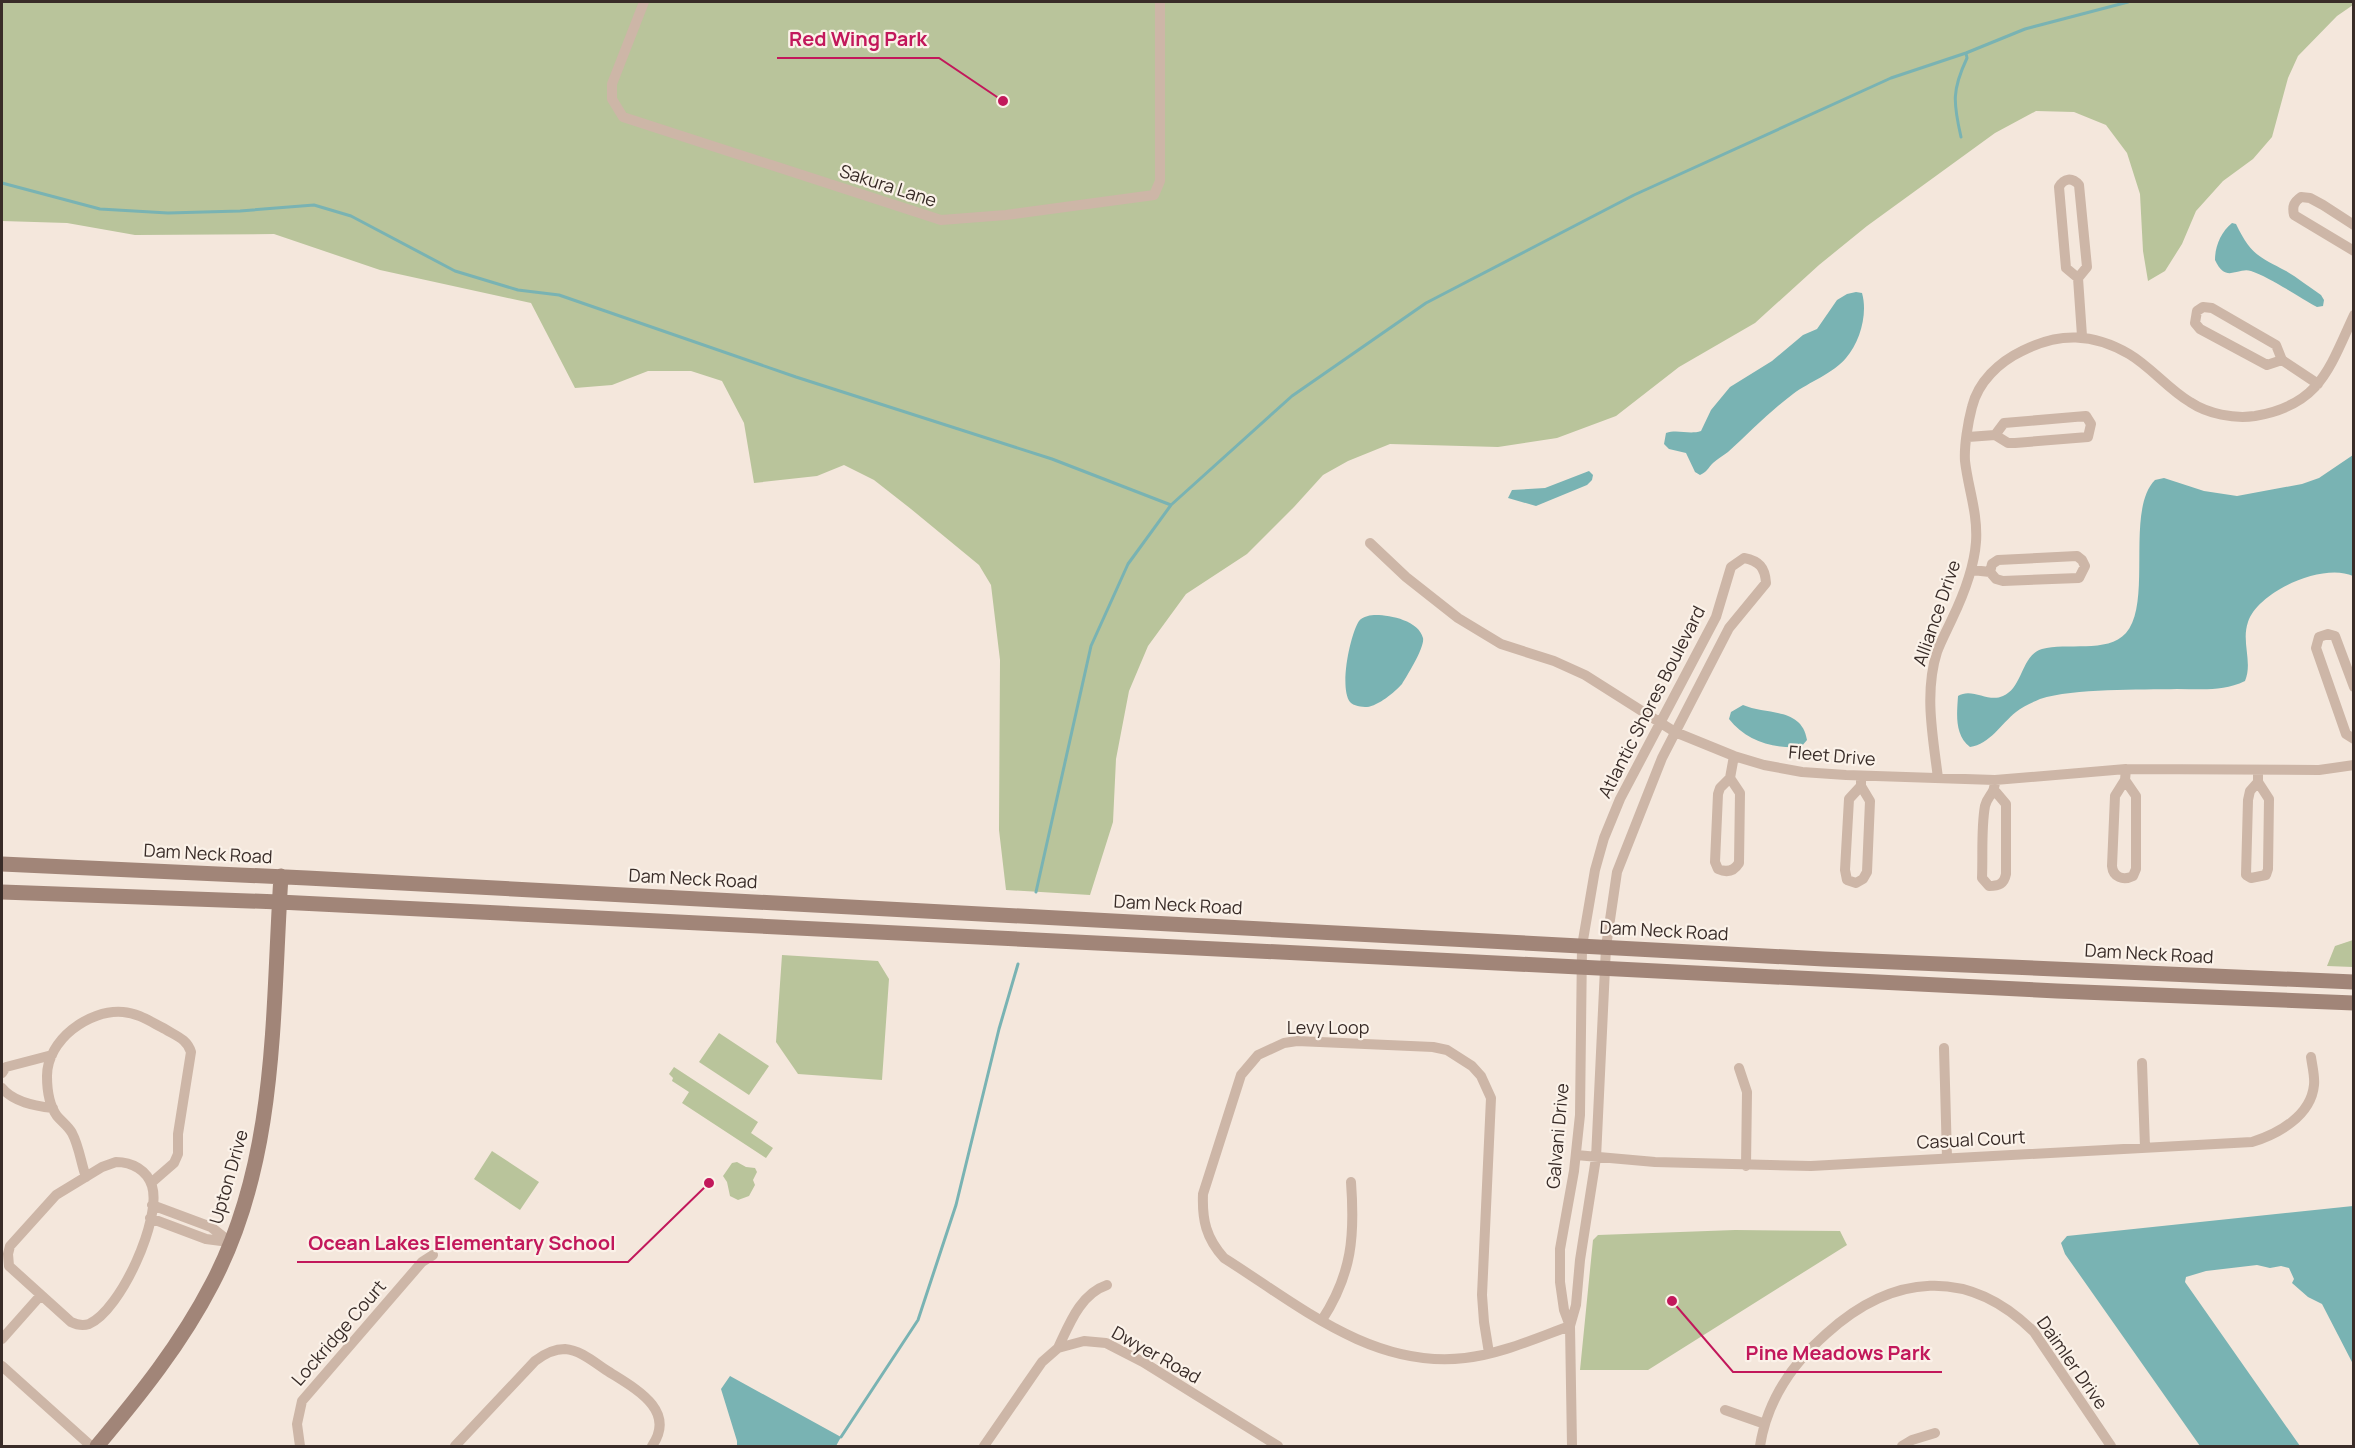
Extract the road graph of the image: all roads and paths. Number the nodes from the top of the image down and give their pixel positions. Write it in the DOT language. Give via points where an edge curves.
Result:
graph roads {
  1 [pos="644,2"];
  2 [pos="1160,2"];
  3 [pos="2354,225"];
  4 [pos="2354,251"];
  5 [pos="2078,278"];
  6 [pos="2354,315"];
  7 [pos="2082,336"];
  8 [pos="2282,360"];
  9 [pos="2318,384"];
  10 [pos="1995,435"];
  11 [pos="1968,436"];
  12 [pos="1370,543"];
  13 [pos="1972,570"];
  14 [pos="1990,572"];
  15 [pos="2354,687"];
  16 [pos="1659,723"];
  17 [pos="1675,732"];
  18 [pos="2354,739"];
  19 [pos="1734,756"];
  20 [pos="2354,765"];
  21 [pos="2126,769"];
  22 [pos="2258,770"];
  23 [pos="1730,778"];
  24 [pos="1938,778"];
  25 [pos="2125,780"];
  26 [pos="1861,781"];
  27 [pos="2258,782"];
  28 [pos="1995,786"];
  29 [pos="2,864"];
  30 [pos="281,876"];
  31 [pos="2,892"];
  32 [pos="702,899"];
  33 [pos="279,902"];
  34 [pos="700,923"];
  35 [pos="1582,946"];
  36 [pos="1606,947"];
  37 [pos="1581,967"];
  38 [pos="1605,968"];
  39 [pos="2354,982"];
  40 [pos="2354,1003"];
  41 [pos="1944,1048"];
  42 [pos="52,1055"];
  43 [pos="2311,1057"];
  44 [pos="2142,1063"];
  45 [pos="1738,1068"];
  46 [pos="2,1073"];
  47 [pos="2,1088"];
  48 [pos="52,1108"];
  49 [pos="2145,1147"];
  50 [pos="1576,1155"];
  51 [pos="1596,1158"];
  52 [pos="1947,1158"];
  53 [pos="1746,1166"];
  54 [pos="86,1177"];
  55 [pos="1351,1182"];
  56 [pos="151,1183"];
  57 [pos="152,1205"];
  58 [pos="150,1218"];
  59 [pos="230,1242"];
  60 [pos="433,1255"];
  61 [pos="1107,1285"];
  62 [pos="41,1295"];
  63 [pos="1322,1320"];
  64 [pos="1570,1326"];
  65 [pos="2,1339"];
  66 [pos="1059,1348"];
  67 [pos="1489,1353"];
  68 [pos="2,1366"];
  69 [pos="1725,1410"];
  70 [pos="1765,1424"];
  71 [pos="1935,1433"];
  72 [pos="91,1446"];
  73 [pos="97,1446"];
  74 [pos="300,1446"];
  75 [pos="455,1446"];
  76 [pos="652,1446"];
  77 [pos="984,1446"];
  78 [pos="1278,1446"];
  79 [pos="1572,1446"];
  80 [pos="1760,1446"];
  81 [pos="1902,1446"];
  82 [pos="2110,1446"];
  1 -- 2 [label="street, Sakura Lane" via="612,84 612,99 623,117 941,220 1154,195 1160,181"];
  3 -- 4 [label="street" via="2310,198 2295,201 2294,215"];
  5 -- 5 [label="street" via="2087,267 2079,185 2068,179 2059,187 2066,268"];
  5 -- 7 [label="street"];
  6 -- 9 [label="street, Alliance Drive" via="2330,368"];
  7 -- 9 [label="street, Alliance Drive" via="2130,355 2189,402 2227,415 2246,417 2274,412 2306,397"];
  7 -- 11 [label="street, Alliance Drive" via="2038,343 2001,364 1989,375 1973,403"];
  8 -- 8 [label="street" via="2276,345 2221,313 2203,307 2197,311 2195,323 2200,328 2267,365"];
  8 -- 9 [label="street"];
  10 -- 10 [label="street" via="2008,443 2088,437 2091,424 2086,416 2004,423"];
  10 -- 11 [label="street"];
  11 -- 13 [label="street, Alliance Drive" via="1965,460 1977,524"];
  12 -- 16 [label="street, Fleet Drive" via="1458,618 1501,644 1585,675"];
  13 -- 14 [label="street"];
  13 -- 24 [label="street, Alliance Drive" via="1934,667 1930,702"];
  14 -- 14 [label="street" via="2003,581 2079,578 2085,566 2077,556 1998,560"];
  15 -- 18 [label="street" via="2335,636 2328,633 2319,637 2316,648 2346,734"];
  16 -- 17 [label="street, Fleet Drive"];
  16 -- 17 [label="street, Atlantic Shores Boulevard" via="1716,617 1731,567 1744,558 1754,560 1762,566 1766,583 1730,624"];
  16 -- 35 [label="street, Atlantic Shores Boulevard" via="1604,838"];
  17 -- 19 [label="street, Fleet Drive"];
  17 -- 36 [label="street, Atlantic Shores Boulevard" via="1620,861"];
  19 -- 23 [label="street"];
  19 -- 26 [label="street, Fleet Drive" via="1784,769"];
  20 -- 22 [label="street, Fleet Drive" via="2319,770"];
  21 -- 22 [label="street, Fleet Drive"];
  21 -- 25 [label="street"];
  21 -- 28 [label="street, Fleet Drive"];
  22 -- 27 [label="street"];
  23 -- 23 [label="street" via="1720,788 1715,862 1718,869 1726,872 1739,863 1740,793"];
  24 -- 26 [label="street, Fleet Drive"];
  24 -- 28 [label="street, Fleet Drive"];
  25 -- 25 [label="street" via="2115,796 2112,866 2119,878 2133,876 2136,869 2136,796"];
  26 -- 26 [label="street" via="1849,799 1846,847 1845,875 1856,883 1867,872 1869,801"];
  27 -- 27 [label="street" via="2248,800 2246,875 2251,878 2266,876 2268,869 2269,798"];
  28 -- 28 [label="street" via="1985,806 1982,878 1989,886 2003,883 2006,874 2006,804"];
  29 -- 30 [label="main road, Dam Neck Road"];
  30 -- 32 [label="main road, Dam Neck Road"];
  30 -- 33 [label="main road, Upton Drive"];
  31 -- 33 [label="main road"];
  32 -- 34 [label="main road"];
  32 -- 35 [label="main road, Dam Neck Road"];
  33 -- 34 [label="main road"];
  33 -- 59 [label="main road, Upton Drive" via="266,1113 254,1172"];
  34 -- 37 [label="main road"];
  35 -- 36 [label="main road, Dam Neck Road"];
  35 -- 37 [label="street, Galvani Drive"];
  36 -- 38 [label="street, Galvani Drive"];
  36 -- 39 [label="main road, Dam Neck Road"];
  37 -- 38 [label="main road"];
  37 -- 50 [label="street, Galvani Drive"];
  38 -- 40 [label="main road"];
  38 -- 51 [label="street, Galvani Drive"];
  41 -- 52 [label="street"];
  42 -- 46 [label="street" via="6,1067"];
  42 -- 48 [label="street" via="47,1075"];
  42 -- 56 [label="street" via="76,1027 113,1011 136,1015 189,1044 192,1060 178,1154 174,1163"];
  43 -- 49 [label="street, Casual Court" via="2314,1085 2308,1101 2280,1131 2252,1142"];
  44 -- 49 [label="street"];
  45 -- 53 [label="street" via="1748,1092"];
  47 -- 48 [label="street" via="26,1103"];
  48 -- 54 [label="street" via="73,1135"];
  49 -- 52 [label="street, Casual Court"];
  50 -- 51 [label="street, Casual Court"];
  50 -- 64 [label="street, Galvani Drive" via="1559,1263 1564,1310"];
  51 -- 53 [label="street, Casual Court"];
  51 -- 64 [label="street, Galvani Drive"];
  52 -- 53 [label="street, Casual Court"];
  54 -- 56 [label="street" via="109,1164 123,1162 140,1169"];
  54 -- 62 [label="street" via="48,1201 10,1246 9,1266"];
  55 -- 63 [label="street" via="1353,1220 1348,1264"];
  56 -- 57 [label="street"];
  57 -- 58 [label="street"];
  57 -- 59 [label="street" via="211,1227"];
  58 -- 59 [label="street" via="206,1239"];
  58 -- 62 [label="street" via="126,1284 94,1320 83,1325 71,1322"];
  59 -- 73 [label="main road, Upton Drive" via="213,1282 171,1354"];
  60 -- 74 [label="street, Lockridge Court" via="422,1262 302,1401 297,1424"];
  61 -- 66 [label="street" via="1082,1302"];
  62 -- 65 [label="street"];
  63 -- 67 [label="street, Levy Loop" via="1354,1339 1400,1354 1444,1359"];
  63 -- 67 [label="street, Levy Loop" via="1224,1258 1206,1231 1203,1194 1236,1084 1258,1055 1284,1043 1433,1047 1447,1050 1472,1066 1491,1098 1482,1295"];
  64 -- 67 [label="street, Levy Loop"];
  64 -- 79 [label="street, Galvani Drive"];
  66 -- 77 [label="street" via="1042,1362"];
  66 -- 78 [label="street, Dwyer Road" via="1084,1341 1106,1343"];
  68 -- 72 [label="street"];
  69 -- 70 [label="street"];
  70 -- 80 [label="street, Daimler Drive"];
  70 -- 82 [label="street, Daimler Drive" via="1775,1398 1796,1366 1842,1319 1886,1295 1934,1286 1988,1297 2018,1317 2034,1332"];
  71 -- 81 [label="street"];
  75 -- 76 [label="street" via="535,1360 565,1349 580,1353 646,1397 658,1415 658,1434"];
}
